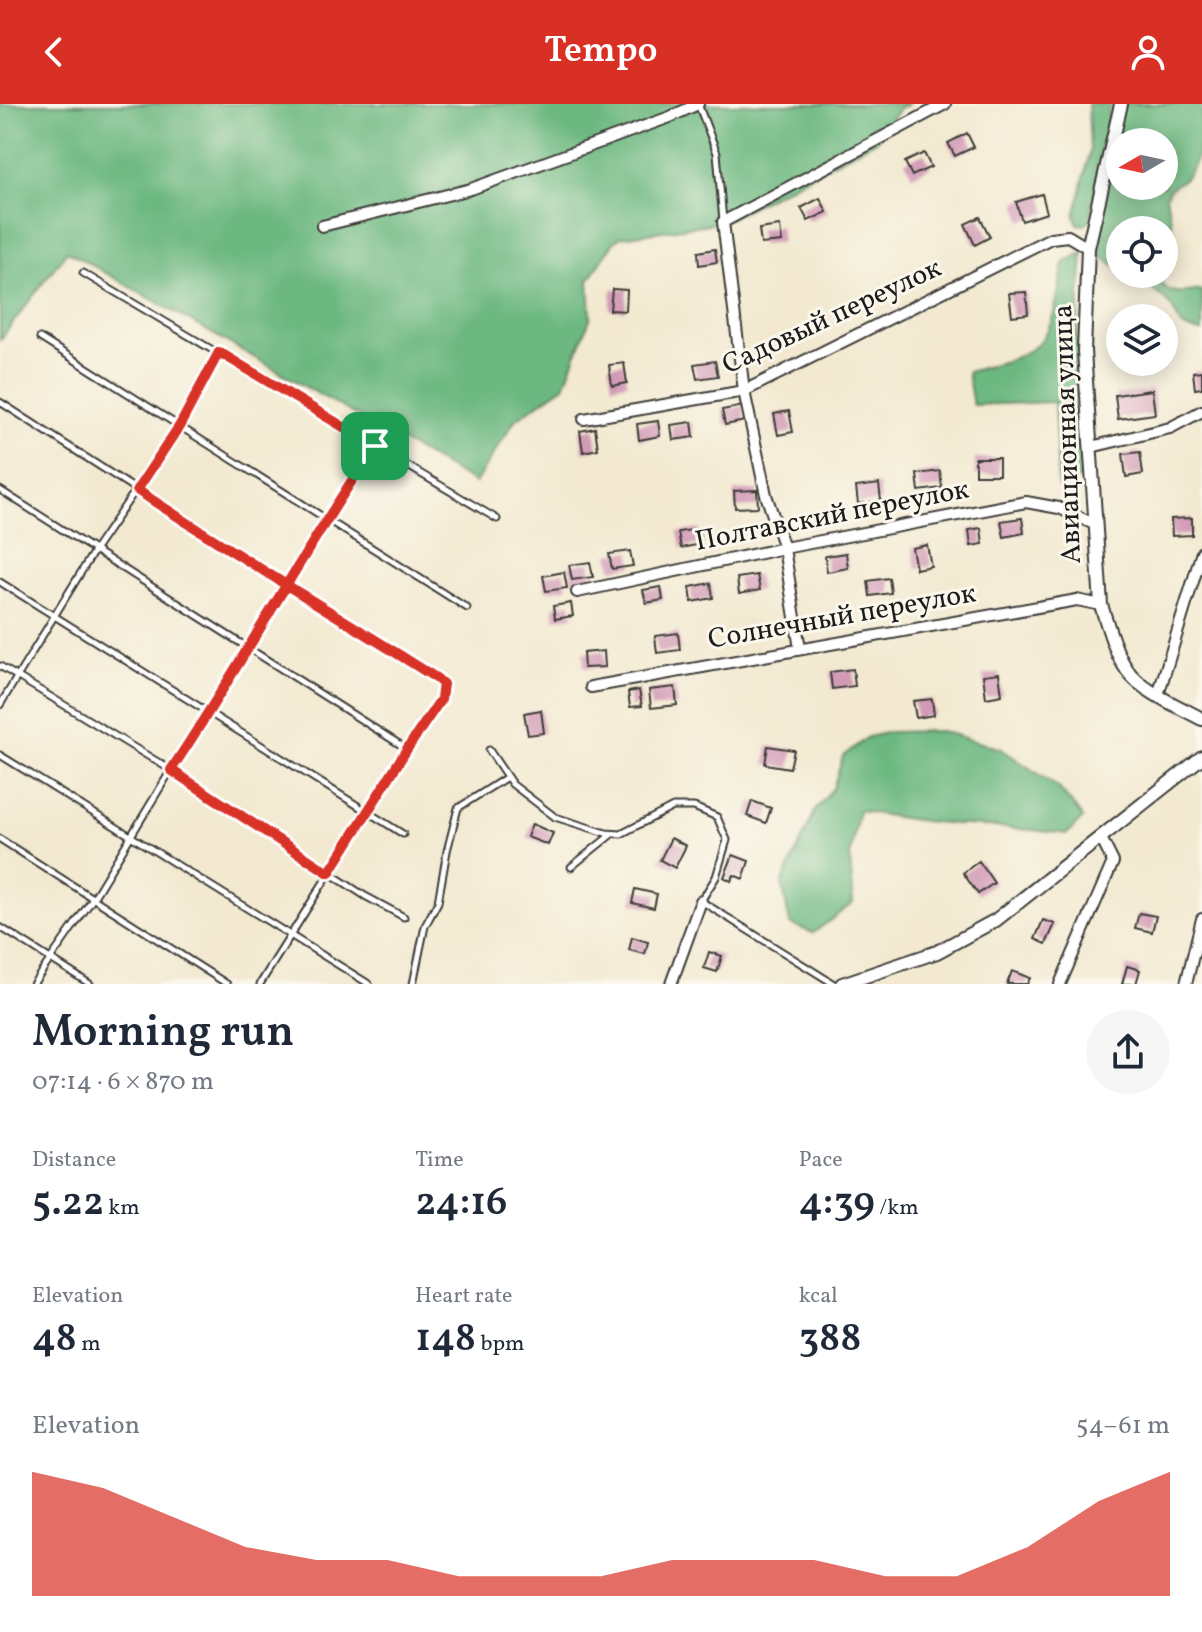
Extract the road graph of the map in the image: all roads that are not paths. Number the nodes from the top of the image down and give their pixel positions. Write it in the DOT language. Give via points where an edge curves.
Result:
graph roads {
  1 [pos="698,104"];
  2 [pos="945,104"];
  3 [pos="1121,104"];
  4 [pos="723,222"];
  5 [pos="322,226"];
  6 [pos="1088,248"];
  7 [pos="83,273"];
  8 [pos="40,338"];
  9 [pos="219,352"];
  10 [pos="744,391"];
  11 [pos="0,402"];
  12 [pos="1202,411"];
  13 [pos="584,419"];
  14 [pos="180,425"];
  15 [pos="375,446"];
  16 [pos="1091,447"];
  17 [pos="0,490"];
  18 [pos="137,490"];
  19 [pos="326,517"];
  20 [pos="497,519"];
  21 [pos="1094,524"];
  22 [pos="784,548"];
  23 [pos="94,551"];
  24 [pos="1202,552"];
  25 [pos="0,582"];
  26 [pos="287,583"];
  27 [pos="577,592"];
  28 [pos="1101,605"];
  29 [pos="467,608"];
  30 [pos="55,617"];
  31 [pos="249,647"];
  32 [pos="800,649"];
  33 [pos="0,666"];
  34 [pos="18,677"];
  35 [pos="591,687"];
  36 [pos="1158,695"];
  37 [pos="0,705"];
  38 [pos="209,714"];
  39 [pos="1202,719"];
  40 [pos="407,749"];
  41 [pos="489,750"];
  42 [pos="0,755"];
  43 [pos="1202,757"];
  44 [pos="171,770"];
  45 [pos="507,777"];
  46 [pos="367,812"];
  47 [pos="613,833"];
  48 [pos="403,834"];
  49 [pos="130,836"];
  50 [pos="1101,838"];
  51 [pos="0,839"];
  52 [pos="571,867"];
  53 [pos="329,873"];
  54 [pos="94,897"];
  55 [pos="701,901"];
  56 [pos="404,917"];
  57 [pos="1202,919"];
  58 [pos="0,927"];
  59 [pos="290,935"];
  60 [pos="49,959"];
  61 [pos="33,984"];
  62 [pos="90,984"];
  63 [pos="227,984"];
  64 [pos="260,984"];
  65 [pos="369,984"];
  66 [pos="413,984"];
  67 [pos="671,984"];
  68 [pos="834,984"];
  69 [pos="842,984"];
  70 [pos="1060,984"];
  71 [pos="1186,984"];
  1 -- 4 [label="lane" via="717,153"];
  1 -- 5 [label="street" via="471,189"];
  2 -- 4 [label="street"];
  3 -- 6 [label="street, Авиационная улица"];
  4 -- 10 [label="street"];
  6 -- 10 [label="street, Садовый переулок" via="1068,236 1051,238"];
  6 -- 16 [label="street, Авиационная улица" via="1084,351"];
  7 -- 9 [label="lane"];
  8 -- 14 [label="lane"];
  9 -- 14 [label="lane"];
  9 -- 15 [label="lane"];
  10 -- 13 [label="street, Садовый переулок"];
  10 -- 22 [label="street" via="766,495"];
  11 -- 18 [label="lane"];
  12 -- 16 [label="street" via="1170,428"];
  14 -- 18 [label="lane"];
  14 -- 19 [label="lane"];
  15 -- 19 [label="lane"];
  15 -- 20 [label="lane"];
  16 -- 21 [label="street, Авиационная улица"];
  17 -- 23 [label="lane"];
  18 -- 23 [label="lane"];
  18 -- 26 [label="lane"];
  19 -- 26 [label="lane"];
  19 -- 29 [label="lane"];
  21 -- 22 [label="street, Полтавский переулок" via="1059,508 1026,502"];
  21 -- 28 [label="street, Авиационная улица"];
  22 -- 27 [label="street, Полтавский переулок"];
  22 -- 32 [label="street"];
  23 -- 30 [label="lane"];
  23 -- 31 [label="lane"];
  24 -- 36 [label="street"];
  25 -- 30 [label="lane"];
  26 -- 31 [label="lane"];
  26 -- 40 [label="lane" via="443,684 441,699"];
  28 -- 32 [label="street, Солнечный переулок" via="1077,600"];
  28 -- 36 [label="street, Авиационная улица" via="1128,672"];
  30 -- 34 [label="lane"];
  30 -- 38 [label="lane"];
  31 -- 38 [label="lane"];
  31 -- 40 [label="lane"];
  32 -- 35 [label="street, Солнечный переулок"];
  33 -- 34 [label="lane"];
  34 -- 37 [label="lane"];
  34 -- 44 [label="lane"];
  36 -- 39 [label="street, Авиационная улица"];
  38 -- 44 [label="lane"];
  38 -- 46 [label="lane"];
  40 -- 46 [label="lane"];
  41 -- 45 [label="lane"];
  42 -- 49 [label="lane"];
  43 -- 50 [label="street"];
  44 -- 49 [label="lane"];
  44 -- 53 [label="lane"];
  45 -- 47 [label="lane" via="555,817"];
  45 -- 66 [label="lane" via="458,808"];
  46 -- 48 [label="lane"];
  46 -- 53 [label="lane"];
  47 -- 52 [label="lane"];
  47 -- 55 [label="lane" via="621,834 673,807 694,807 717,817 727,840 716,877"];
  49 -- 54 [label="lane"];
  49 -- 59 [label="lane"];
  50 -- 69 [label="street" via="996,920 937,952"];
  50 -- 70 [label="street" via="1113,862"];
  51 -- 54 [label="lane"];
  53 -- 56 [label="lane"];
  53 -- 59 [label="lane"];
  54 -- 60 [label="lane"];
  54 -- 63 [label="lane"];
  55 -- 67 [label="street"];
  55 -- 68 [label="lane"];
  57 -- 71 [label="street"];
  58 -- 60 [label="lane"];
  59 -- 64 [label="lane"];
  59 -- 65 [label="lane"];
  60 -- 61 [label="lane"];
  60 -- 62 [label="lane"];
}
